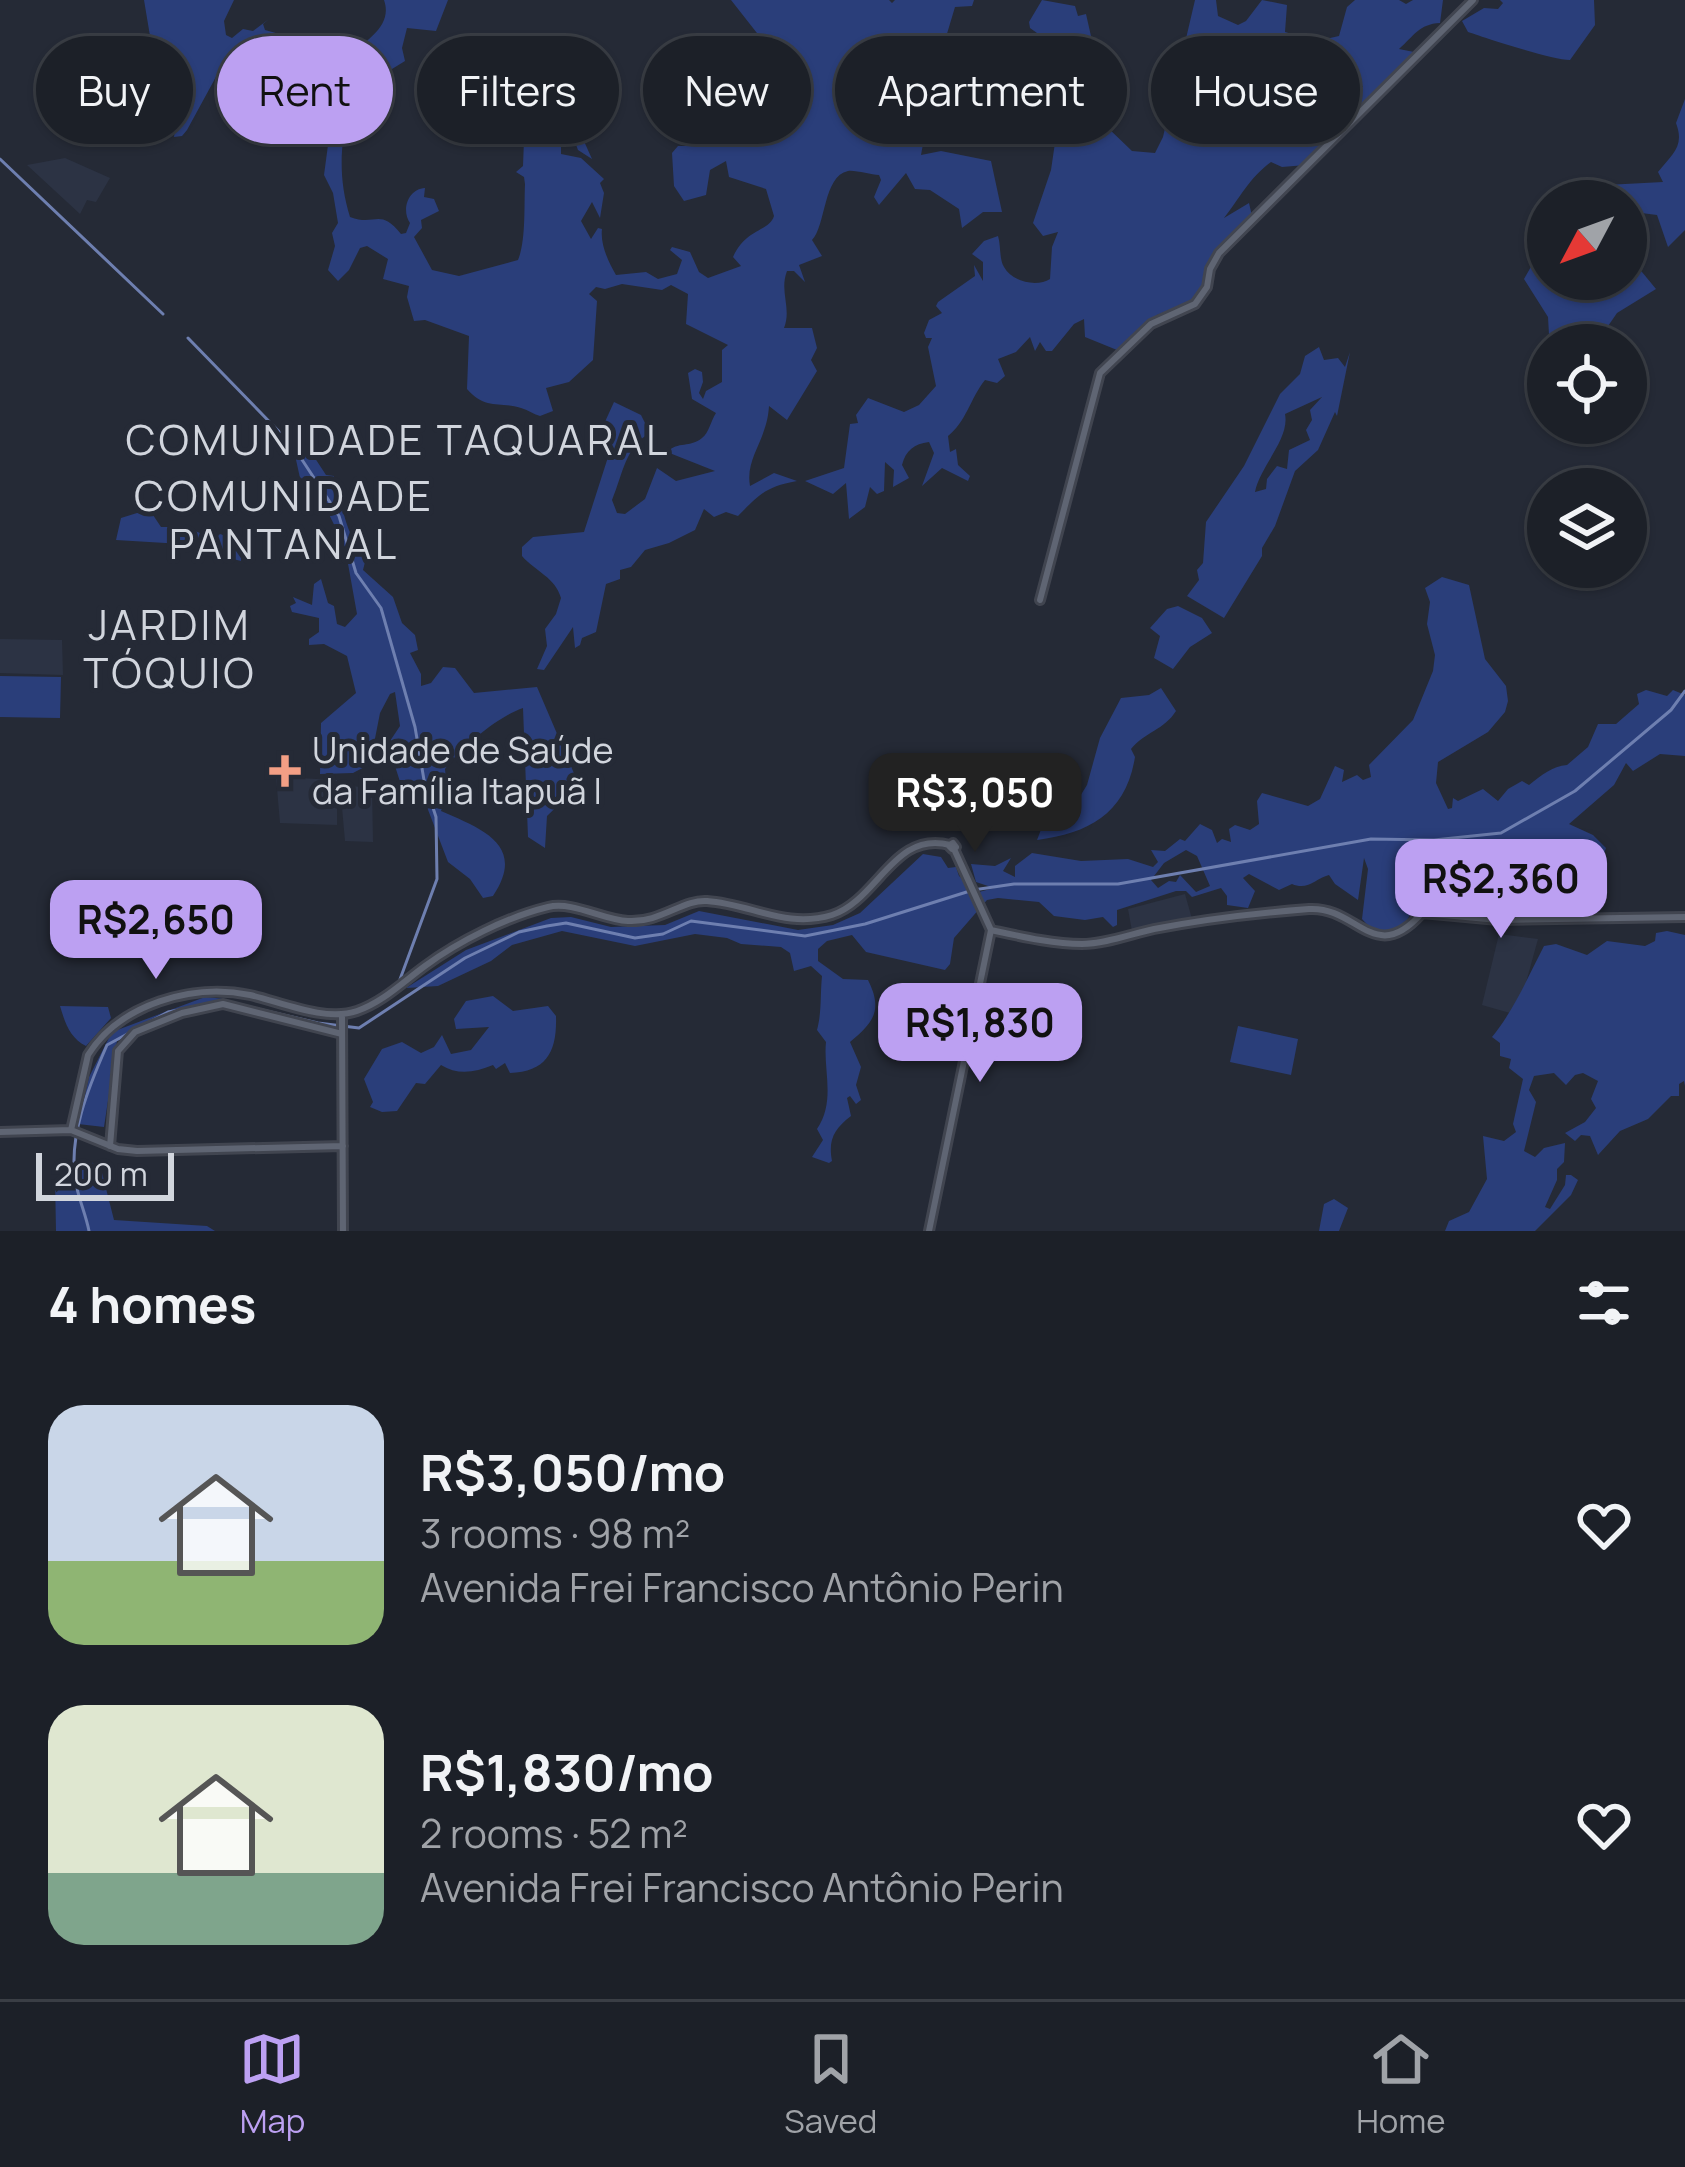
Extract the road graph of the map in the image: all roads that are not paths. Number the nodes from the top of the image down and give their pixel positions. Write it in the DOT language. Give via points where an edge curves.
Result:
graph roads {
  1 [pos="1473,0"];
  2 [pos="1040,600"];
  3 [pos="1685,917"];
  4 [pos="991,930"];
  5 [pos="342,1025"];
  6 [pos="77,1131"];
  7 [pos="0,1132"];
  8 [pos="110,1145"];
  9 [pos="343,1145"];
  10 [pos="343,1231"];
  11 [pos="929,1231"];
  1 -- 2 [label="street" via="1219,253 1195,304 1150,323 1100,373"];
  3 -- 4 [label="street" via="1422,914 1381,937 1331,909 1235,916 1082,944"];
  4 -- 5 [label="street" via="952,847 936,841 913,846 852,906 825,917 775,918 700,901 659,919 628,921 553,905 462,942"];
  4 -- 11 [label="street"];
  5 -- 6 [label="street" via="232,992 188,994 140,1010 88,1054"];
  5 -- 8 [label="street" via="238,1006 204,1006 150,1025 118,1051"];
  5 -- 9 [label="street"];
  6 -- 7 [label="street"];
  6 -- 8 [label="street"];
  8 -- 9 [label="street"];
  9 -- 10 [label="street"];
}
